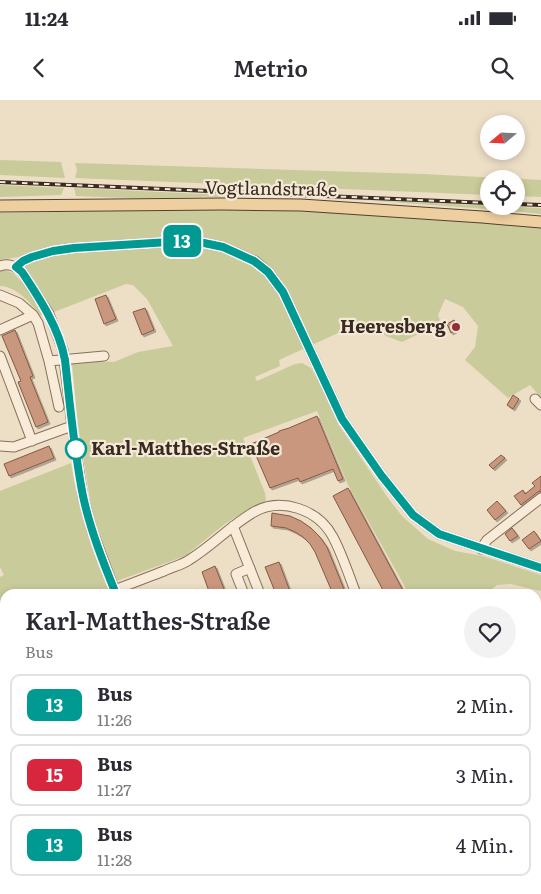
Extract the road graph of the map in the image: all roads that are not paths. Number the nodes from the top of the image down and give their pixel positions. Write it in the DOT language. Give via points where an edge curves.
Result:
graph roads {
  1 [pos="0,206"];
  2 [pos="541,222"];
  3 [pos="0,266"];
  4 [pos="16,267"];
  5 [pos="0,295"];
  6 [pos="32,315"];
  7 [pos="0,330"];
  8 [pos="0,356"];
  9 [pos="104,356"];
  10 [pos="65,360"];
  11 [pos="49,361"];
  12 [pos="59,407"];
  13 [pos="72,426"];
  14 [pos="32,441"];
  15 [pos="0,446"];
  16 [pos="541,498"];
  17 [pos="233,526"];
  18 [pos="481,549"];
  19 [pos="250,568"];
  20 [pos="541,568"];
  21 [pos="114,589"];
  22 [pos="122,589"];
  23 [pos="242,589"];
  24 [pos="258,589"];
  25 [pos="354,589"];
  1 -- 2 [label="main road, Vogtlandstraße" via="301,205"];
  3 -- 4 [label="street"];
  4 -- 10 [label="street" via="48,314"];
  4 -- 18 [label="street" via="32,257 60,250 185,241 223,247 254,261 268,272 283,292 342,419 381,475 413,515 439,534"];
  5 -- 6 [label="street" via="19,303"];
  6 -- 7 [label="street"];
  6 -- 11 [label="street" via="38,323"];
  8 -- 14 [label="street"];
  9 -- 10 [label="street"];
  10 -- 11 [label="street"];
  10 -- 13 [label="street"];
  11 -- 12 [label="street"];
  13 -- 14 [label="street"];
  13 -- 21 [label="street" via="83,497"];
  14 -- 15 [label="street" via="14,447"];
  16 -- 18 [label="street" via="487,540"];
  17 -- 19 [label="street"];
  17 -- 22 [label="street" via="187,562"];
  17 -- 25 [label="street" via="266,506 301,509 320,521 332,536"];
  18 -- 20 [label="street"];
  19 -- 23 [label="street" via="236,574"];
  19 -- 24 [label="street"];
}
